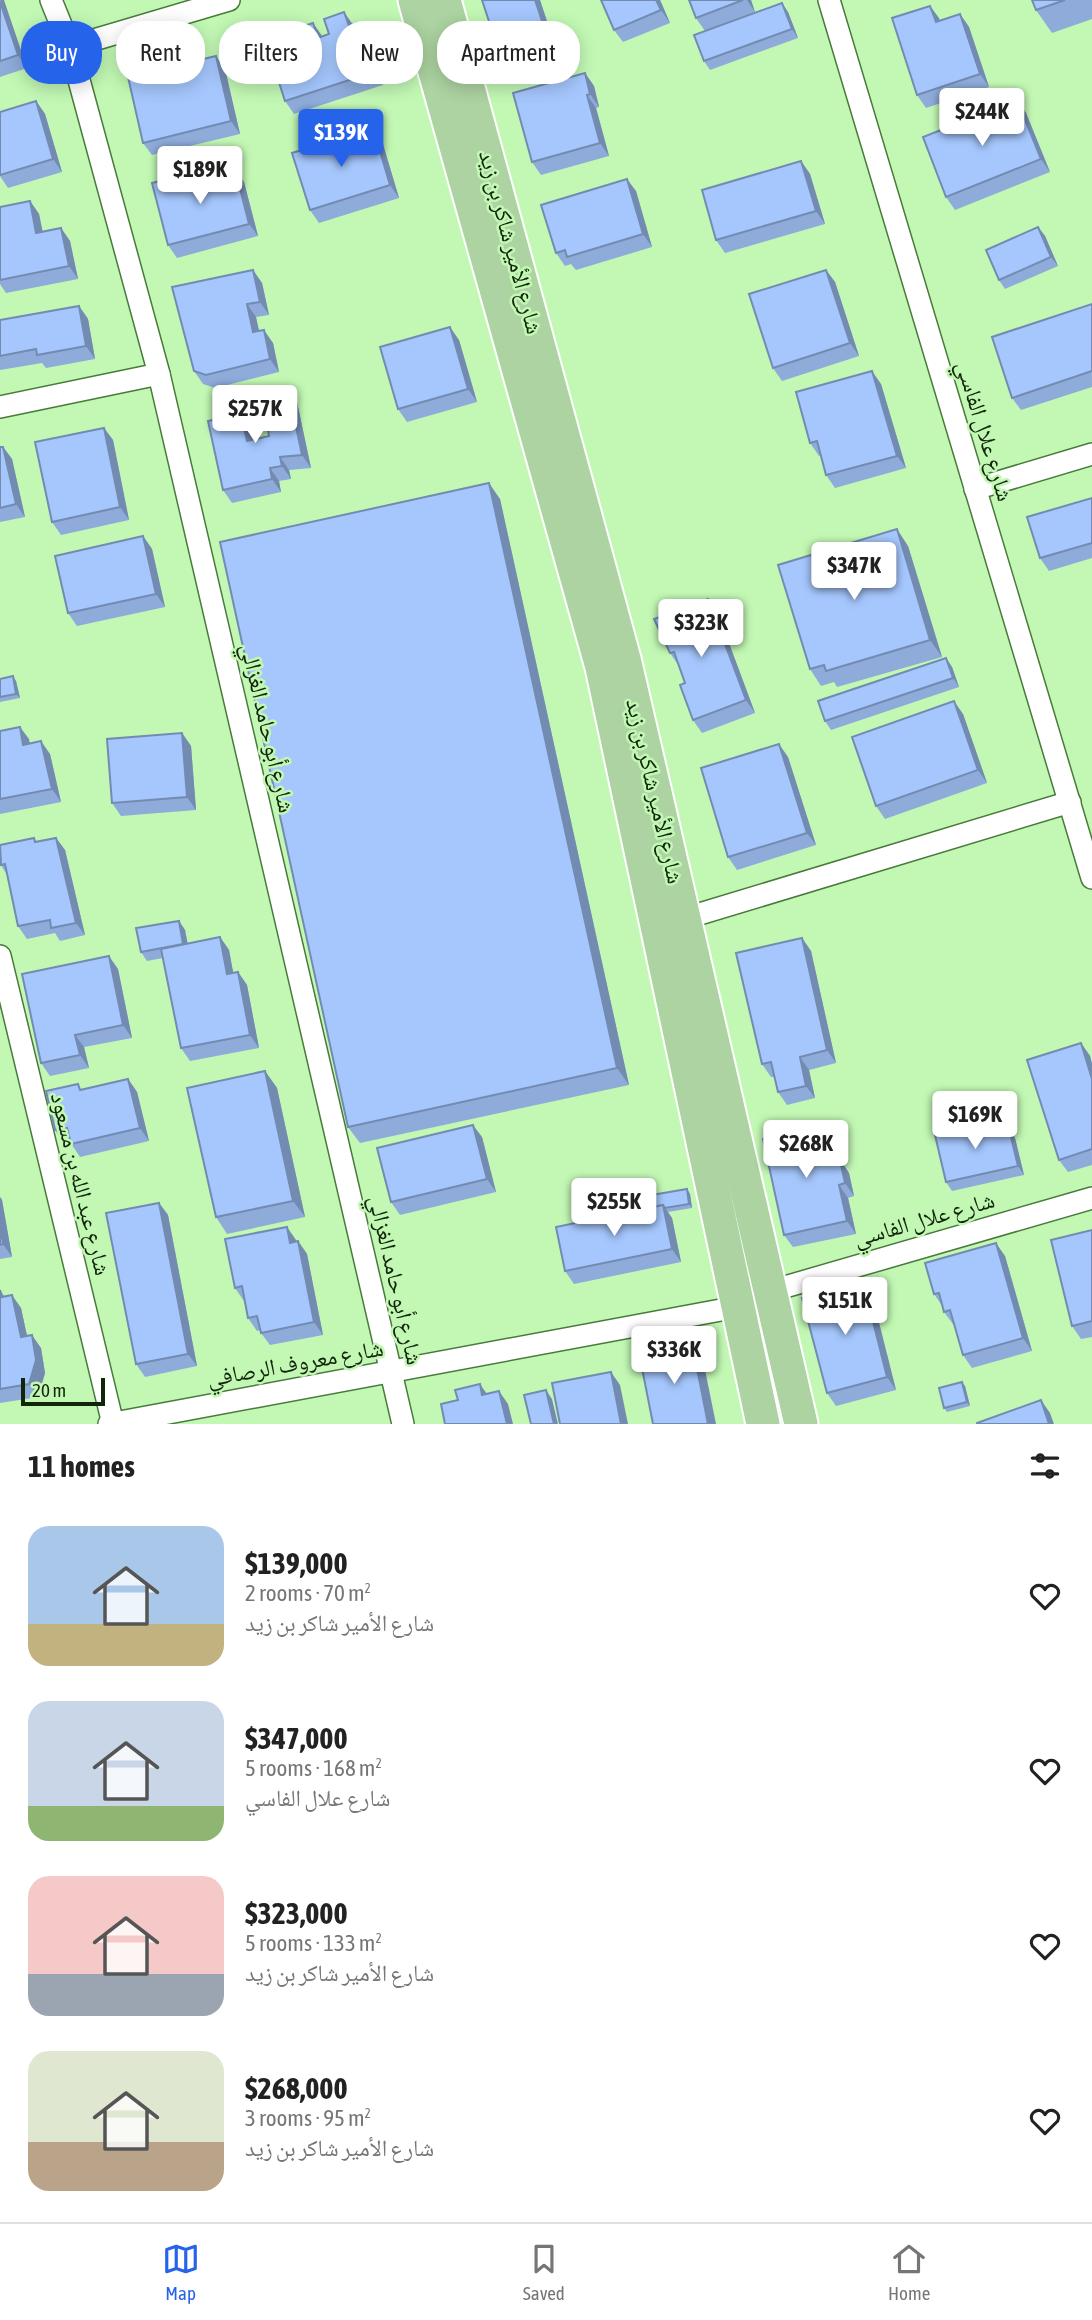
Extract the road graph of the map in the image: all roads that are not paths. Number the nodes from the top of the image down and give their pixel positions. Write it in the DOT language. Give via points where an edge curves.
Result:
graph roads {
  1 [pos="51,0"];
  2 [pos="229,0"];
  3 [pos="415,0"];
  4 [pos="444,0"];
  5 [pos="829,0"];
  6 [pos="59,21"];
  7 [pos="102,38"];
  8 [pos="80,84"];
  9 [pos="159,374"];
  10 [pos="0,407"];
  11 [pos="1092,454"];
  12 [pos="975,489"];
  13 [pos="1070,802"];
  14 [pos="1092,878"];
  15 [pos="671,922"];
  16 [pos="0,956"];
  17 [pos="1092,1198"];
  18 [pos="771,1291"];
  19 [pos="737,1307"];
  20 [pos="391,1372"];
  21 [pos="112,1424"];
  22 [pos="402,1424"];
  23 [pos="763,1424"];
  24 [pos="801,1424"];
  1 -- 6 [label="street, شارع أبو حامد الغزالي"];
  2 -- 7 [label="street"];
  3 -- 15 [label="main road, شارع الأمير شاكر بن زيد"];
  4 -- 15 [label="main road, شارع الأمير شاكر بن زيد" via="624,659"];
  5 -- 12 [label="street, شارع علال الفاسي"];
  8 -- 9 [label="street, شارع أبو حامد الغزالي"];
  9 -- 10 [label="street"];
  9 -- 20 [label="street, شارع أبو حامد الغزالي"];
  11 -- 12 [label="street"];
  12 -- 13 [label="street, شارع علال الفاسي"];
  13 -- 14 [label="street, شارع علال الفاسي"];
  13 -- 15 [label="street"];
  15 -- 18 [label="main road, شارع الأمير شاكر بن زيد"];
  15 -- 19 [label="main road, شارع الأمير شاكر بن زيد"];
  16 -- 21 [label="street, شارع عبد الله بن مسعود"];
  17 -- 18 [label="street, شارع علال الفاسي"];
  18 -- 24 [label="main road, شارع الأمير شاكر بن زيد"];
  19 -- 20 [label="street, شارع معروف الرصافي"];
  19 -- 23 [label="main road, شارع الأمير شاكر بن زيد"];
  20 -- 21 [label="street, شارع معروف الرصافي"];
  20 -- 22 [label="street, شارع أبو حامد الغزالي"];
}
